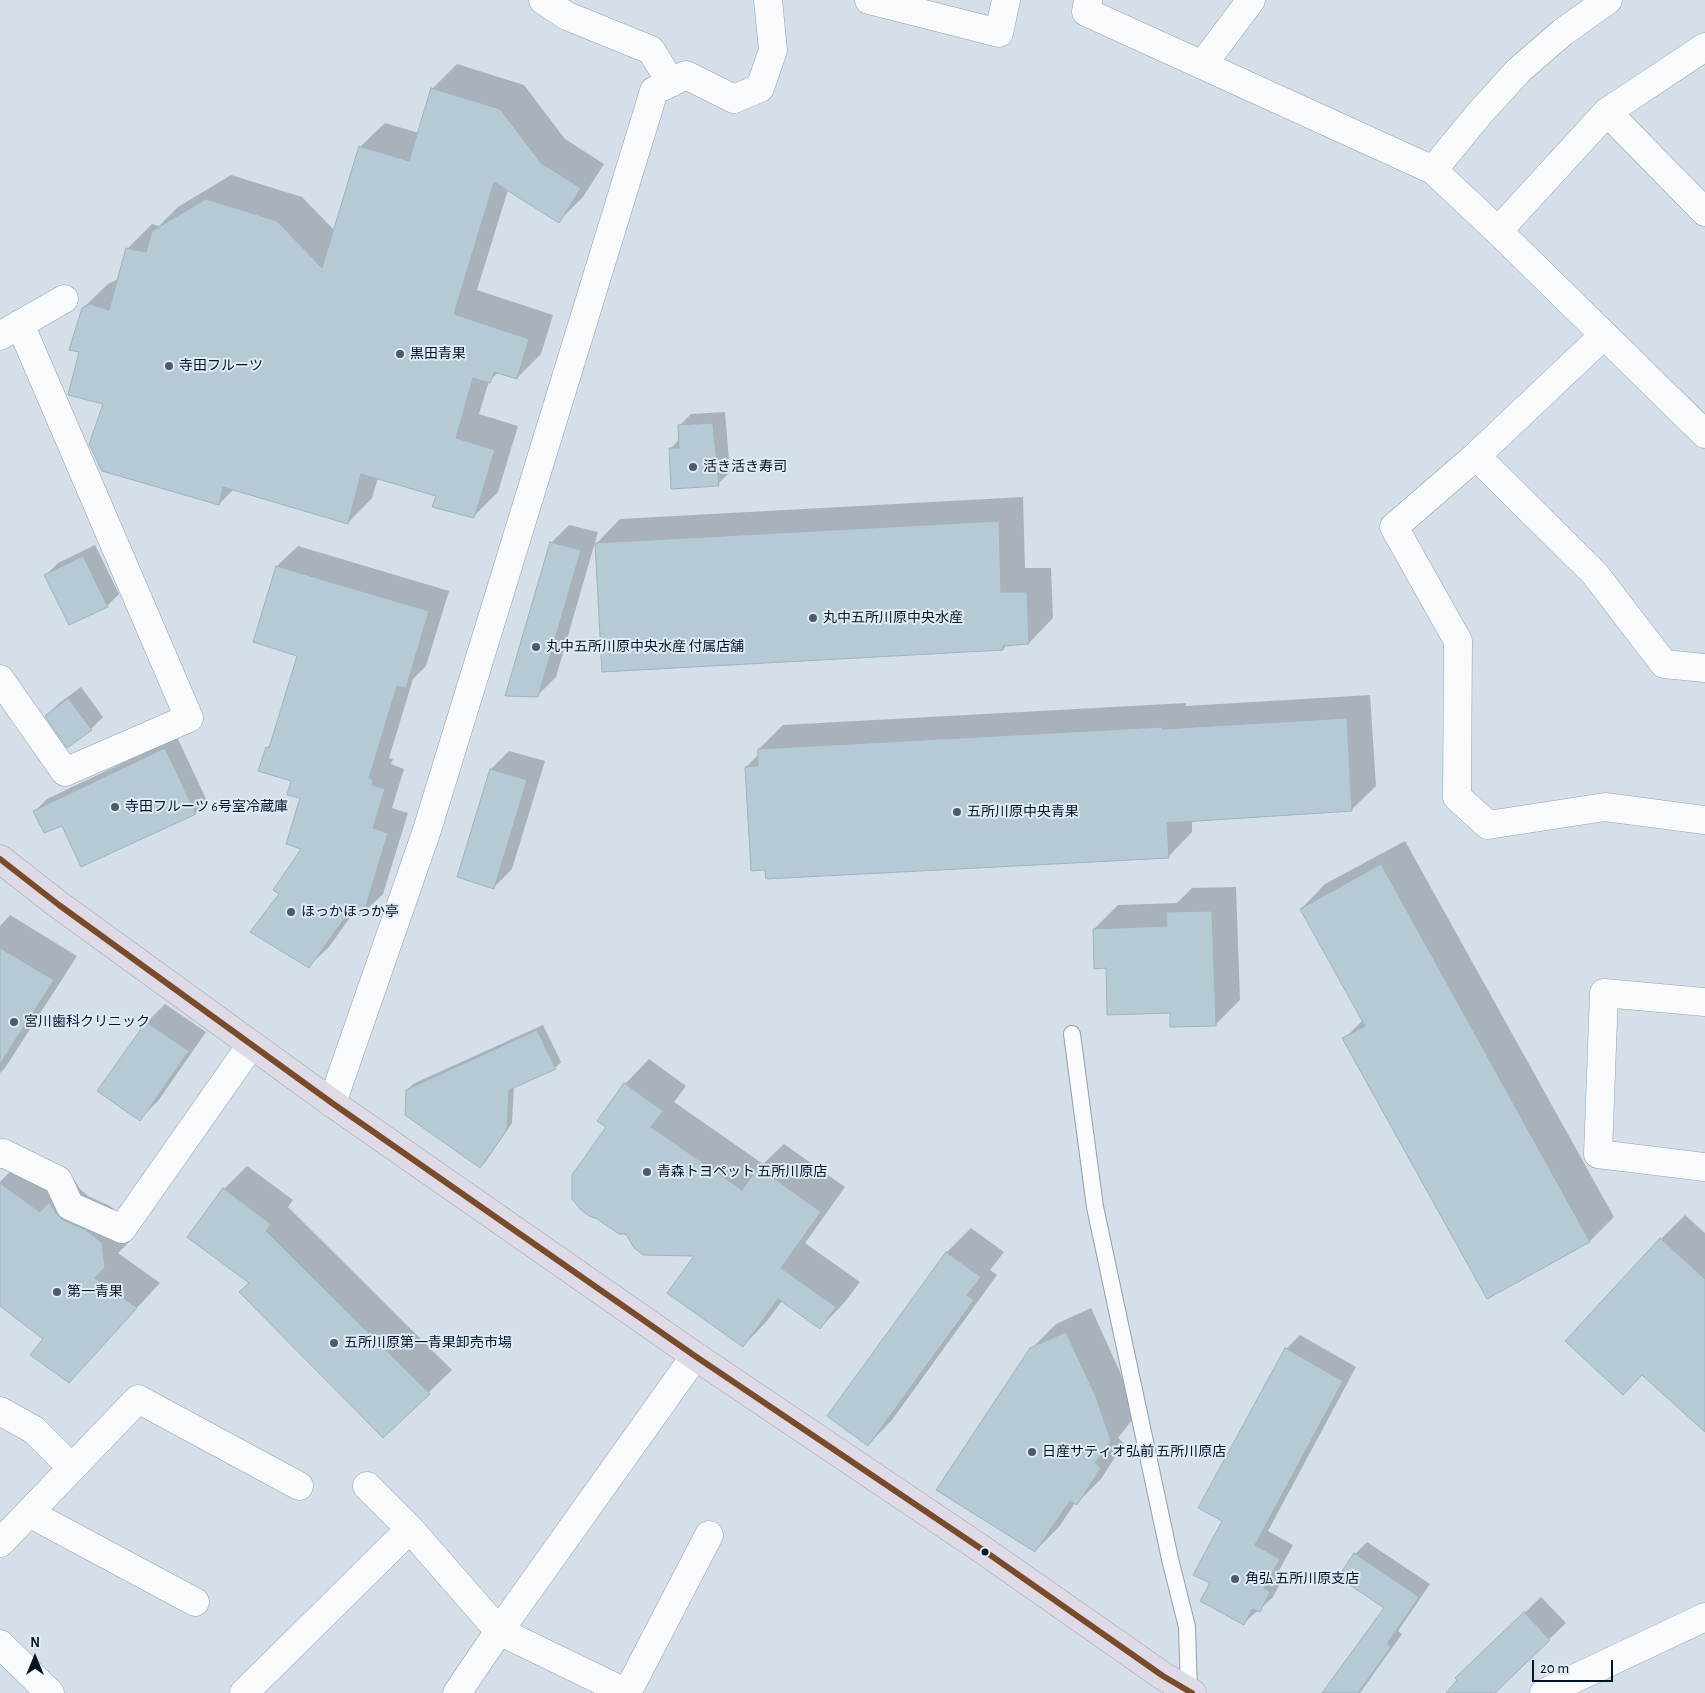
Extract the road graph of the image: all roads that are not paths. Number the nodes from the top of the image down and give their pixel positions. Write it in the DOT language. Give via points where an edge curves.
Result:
graph roads {
  1 [pos="543,0"];
  2 [pos="768,0"];
  3 [pos="869,0"];
  4 [pos="1006,0"];
  5 [pos="1088,0"];
  6 [pos="1251,0"];
  7 [pos="1608,0"];
  8 [pos="1705,47"];
  9 [pos="1203,64"];
  10 [pos="671,83"];
  11 [pos="1607,112"];
  12 [pos="1433,170"];
  13 [pos="1705,212"];
  14 [pos="1498,231"];
  15 [pos="64,299"];
  16 [pos="10,330"];
  17 [pos="1604,335"];
  18 [pos="1705,434"];
  19 [pos="1476,456"];
  20 [pos="1705,668"];
  21 [pos="0,680"];
  22 [pos="1705,820"];
  23 [pos="0,859"];
  24 [pos="1705,1002"];
  25 [pos="1072,1034"];
  26 [pos="251,1045"];
  27 [pos="332,1103"];
  28 [pos="0,1154"];
  29 [pos="1705,1167"];
  30 [pos="695,1356"];
  31 [pos="0,1410"];
  32 [pos="72,1468"];
  33 [pos="299,1486"];
  34 [pos="367,1486"];
  35 [pos="29,1513"];
  36 [pos="410,1529"];
  37 [pos="709,1535"];
  38 [pos="0,1543"];
  39 [pos="195,1602"];
  40 [pos="1705,1617"];
  41 [pos="499,1631"];
  42 [pos="0,1644"];
  43 [pos="1191,1692"];
  44 [pos="50,1693"];
  45 [pos="244,1693"];
  46 [pos="457,1693"];
  47 [pos="627,1693"];
  48 [pos="1544,1693"];
  1 -- 10 [label="street" via="567,16 651,50"];
  2 -- 10 [label="street" via="773,50 760,88 734,100 686,75"];
  3 -- 4 [label="street" via="999,33"];
  5 -- 9 [label="street" via="1086,12"];
  6 -- 9 [label="street"];
  7 -- 12 [label="street" via="1563,32 1519,70"];
  8 -- 11 [label="street"];
  9 -- 12 [label="street"];
  10 -- 27 [label="street" via="654,91 427,830"];
  11 -- 13 [label="street"];
  11 -- 14 [label="street"];
  12 -- 14 [label="street"];
  14 -- 17 [label="street"];
  15 -- 16 [label="street"];
  16 -- 21 [label="street" via="189,718 65,772"];
  17 -- 18 [label="street"];
  17 -- 19 [label="street"];
  19 -- 20 [label="street" via="1595,574 1664,664"];
  19 -- 22 [label="street" via="1394,527 1458,641 1457,797 1488,825 1605,807"];
  23 -- 26 [label="highway"];
  24 -- 29 [label="street" via="1604,993 1598,1154"];
  25 -- 43 [label="lane" via="1095,1207 1187,1627"];
  26 -- 27 [label="highway"];
  26 -- 28 [label="street" via="122,1229 70,1206 58,1180"];
  27 -- 30 [label="highway"];
  30 -- 41 [label="street"];
  30 -- 43 [label="highway"];
  31 -- 32 [label="street" via="34,1430"];
  32 -- 33 [label="street" via="138,1399"];
  32 -- 35 [label="street"];
  34 -- 36 [label="street"];
  35 -- 38 [label="street"];
  35 -- 39 [label="street"];
  36 -- 41 [label="street"];
  36 -- 45 [label="street"];
  37 -- 47 [label="street"];
  40 -- 48 [label="street"];
  41 -- 46 [label="street"];
  41 -- 47 [label="street"];
  42 -- 44 [label="street"];
}
